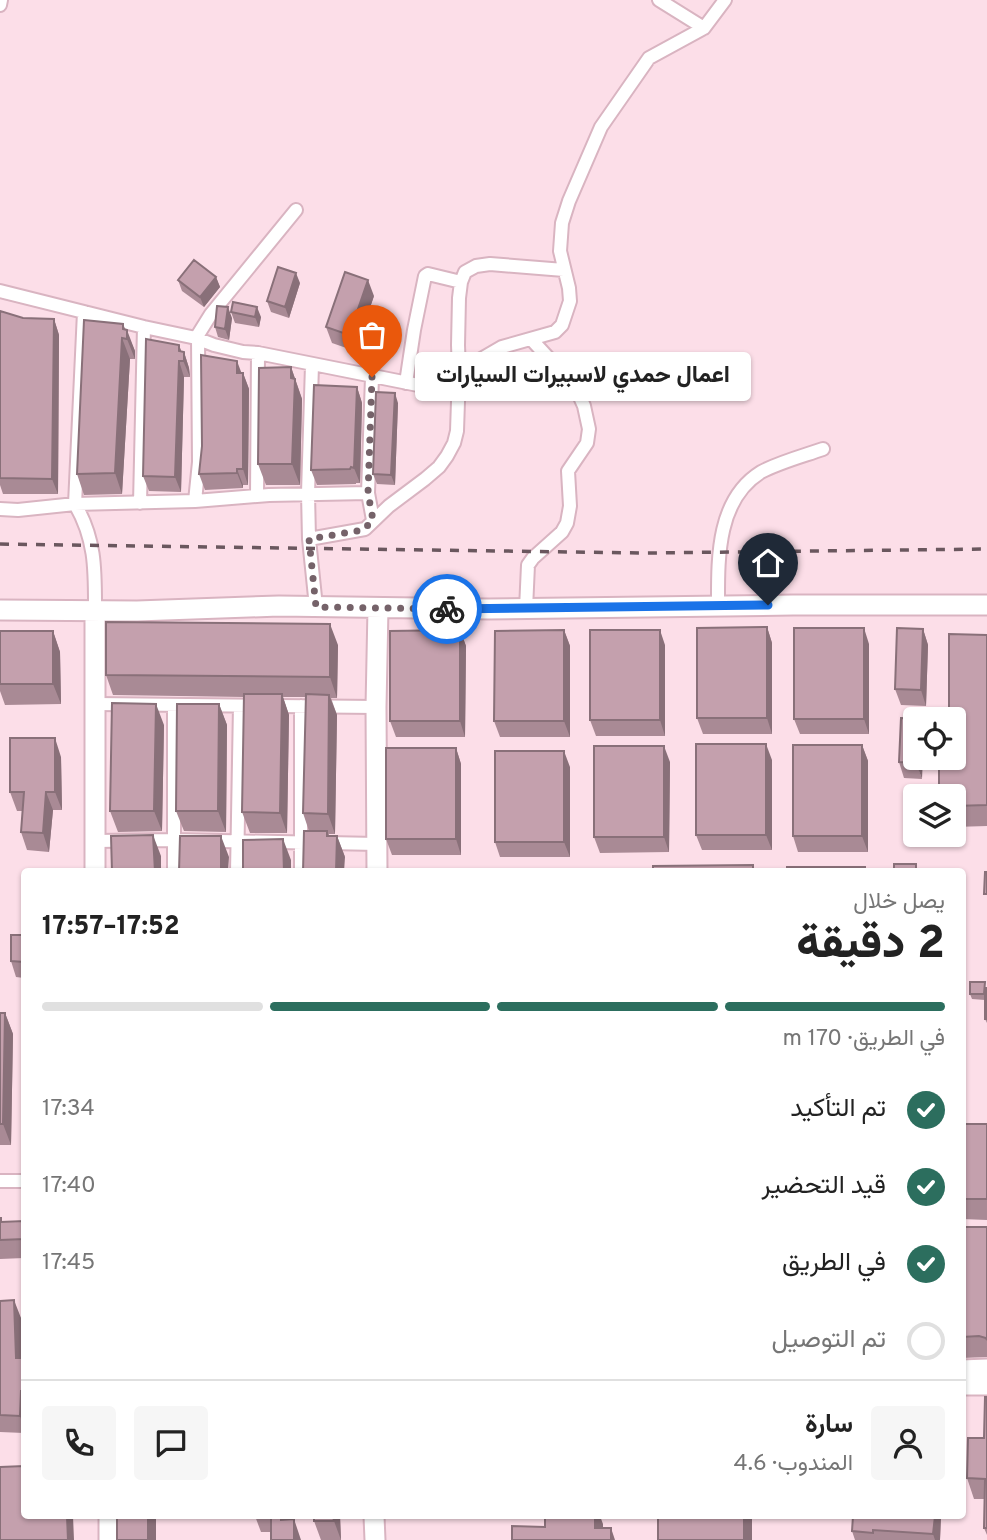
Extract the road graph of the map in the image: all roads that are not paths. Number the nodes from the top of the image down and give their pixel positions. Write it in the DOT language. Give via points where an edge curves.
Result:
graph roads {
  1 [pos="1,0"];
  2 [pos="659,0"];
  3 [pos="725,0"];
  4 [pos="0,5"];
  5 [pos="704,28"];
  6 [pos="296,211"];
  7 [pos="564,270"];
  8 [pos="461,282"];
  9 [pos="0,291"];
  10 [pos="84,312"];
  11 [pos="144,327"];
  12 [pos="197,338"];
  13 [pos="531,339"];
  14 [pos="257,354"];
  15 [pos="312,365"];
  16 [pos="459,372"];
  17 [pos="372,377"];
  18 [pos="406,383"];
  19 [pos="458,393"];
  20 [pos="823,449"];
  21 [pos="308,493"];
  22 [pos="368,493"];
  23 [pos="257,496"];
  24 [pos="195,501"];
  25 [pos="140,503"];
  26 [pos="75,504"];
  27 [pos="0,509"];
  28 [pos="373,520"];
  29 [pos="309,539"];
  30 [pos="987,605"];
  31 [pos="718,606"];
  32 [pos="316,607"];
  33 [pos="378,608"];
  34 [pos="526,608"];
  35 [pos="0,610"];
  36 [pos="95,611"];
  37 [pos="96,704"];
  38 [pos="174,705"];
  39 [pos="240,706"];
  40 [pos="301,706"];
  41 [pos="376,707"];
  42 [pos="173,840"];
  43 [pos="95,841"];
  44 [pos="237,842"];
  45 [pos="301,844"];
  46 [pos="377,844"];
  47 [pos="95,868"];
  48 [pos="174,868"];
  49 [pos="237,868"];
  50 [pos="301,868"];
  51 [pos="377,868"];
  52 [pos="0,1181"];
  53 [pos="21,1181"];
  54 [pos="987,1369"];
  55 [pos="966,1370"];
  56 [pos="966,1385"];
  57 [pos="987,1385"];
  58 [pos="108,1519"];
  59 [pos="374,1519"];
  60 [pos="108,1540"];
  61 [pos="375,1540"];
  1 -- 4 [label="street"];
  2 -- 5 [label="street"];
  3 -- 5 [label="street"];
  5 -- 7 [label="street" via="649,58 601,127 562,223"];
  6 -- 12 [label="street" via="211,313"];
  7 -- 8 [label="street" via="490,264 469,269"];
  7 -- 13 [label="street" via="570,301 562,325"];
  8 -- 16 [label="street"];
  8 -- 18 [label="street" via="425,276"];
  9 -- 10 [label="street"];
  10 -- 11 [label="street"];
  10 -- 26 [label="street"];
  11 -- 12 [label="street"];
  11 -- 25 [label="street"];
  12 -- 14 [label="street"];
  12 -- 24 [label="street" via="199,462"];
  13 -- 16 [label="street" via="502,347"];
  13 -- 34 [label="street" via="576,388 589,429 587,443 569,471 567,523 528,565"];
  14 -- 15 [label="street"];
  14 -- 23 [label="street"];
  15 -- 17 [label="street"];
  15 -- 21 [label="street"];
  16 -- 19 [label="street"];
  17 -- 18 [label="street"];
  17 -- 22 [label="street"];
  18 -- 19 [label="street"];
  19 -- 28 [label="street" via="457,431 447,456"];
  20 -- 31 [label="street" via="764,471 738,495 720,544"];
  21 -- 22 [label="street"];
  21 -- 23 [label="street"];
  21 -- 29 [label="street"];
  22 -- 28 [label="street"];
  23 -- 24 [label="street"];
  24 -- 25 [label="street"];
  25 -- 26 [label="street"];
  26 -- 27 [label="street"];
  26 -- 36 [label="street" via="93,546"];
  28 -- 29 [label="street" via="363,530"];
  29 -- 32 [label="street"];
  30 -- 31 [label="street"];
  31 -- 34 [label="street"];
  32 -- 33 [label="street"];
  32 -- 36 [label="street"];
  33 -- 34 [label="street"];
  33 -- 41 [label="street"];
  35 -- 36 [label="street"];
  36 -- 37 [label="street"];
  37 -- 38 [label="street"];
  37 -- 43 [label="street"];
  38 -- 39 [label="street"];
  38 -- 42 [label="street"];
  39 -- 40 [label="street"];
  39 -- 44 [label="street"];
  40 -- 41 [label="street"];
  40 -- 45 [label="street"];
  41 -- 46 [label="street"];
  42 -- 43 [label="street"];
  42 -- 44 [label="street"];
  42 -- 48 [label="street"];
  43 -- 47 [label="street"];
  44 -- 45 [label="street"];
  44 -- 49 [label="street"];
  45 -- 46 [label="street"];
  45 -- 50 [label="street"];
  46 -- 51 [label="street"];
  52 -- 53 [label="street"];
  54 -- 55 [label="street"];
  56 -- 57 [label="street"];
  58 -- 60 [label="street"];
  59 -- 61 [label="street"];
}
